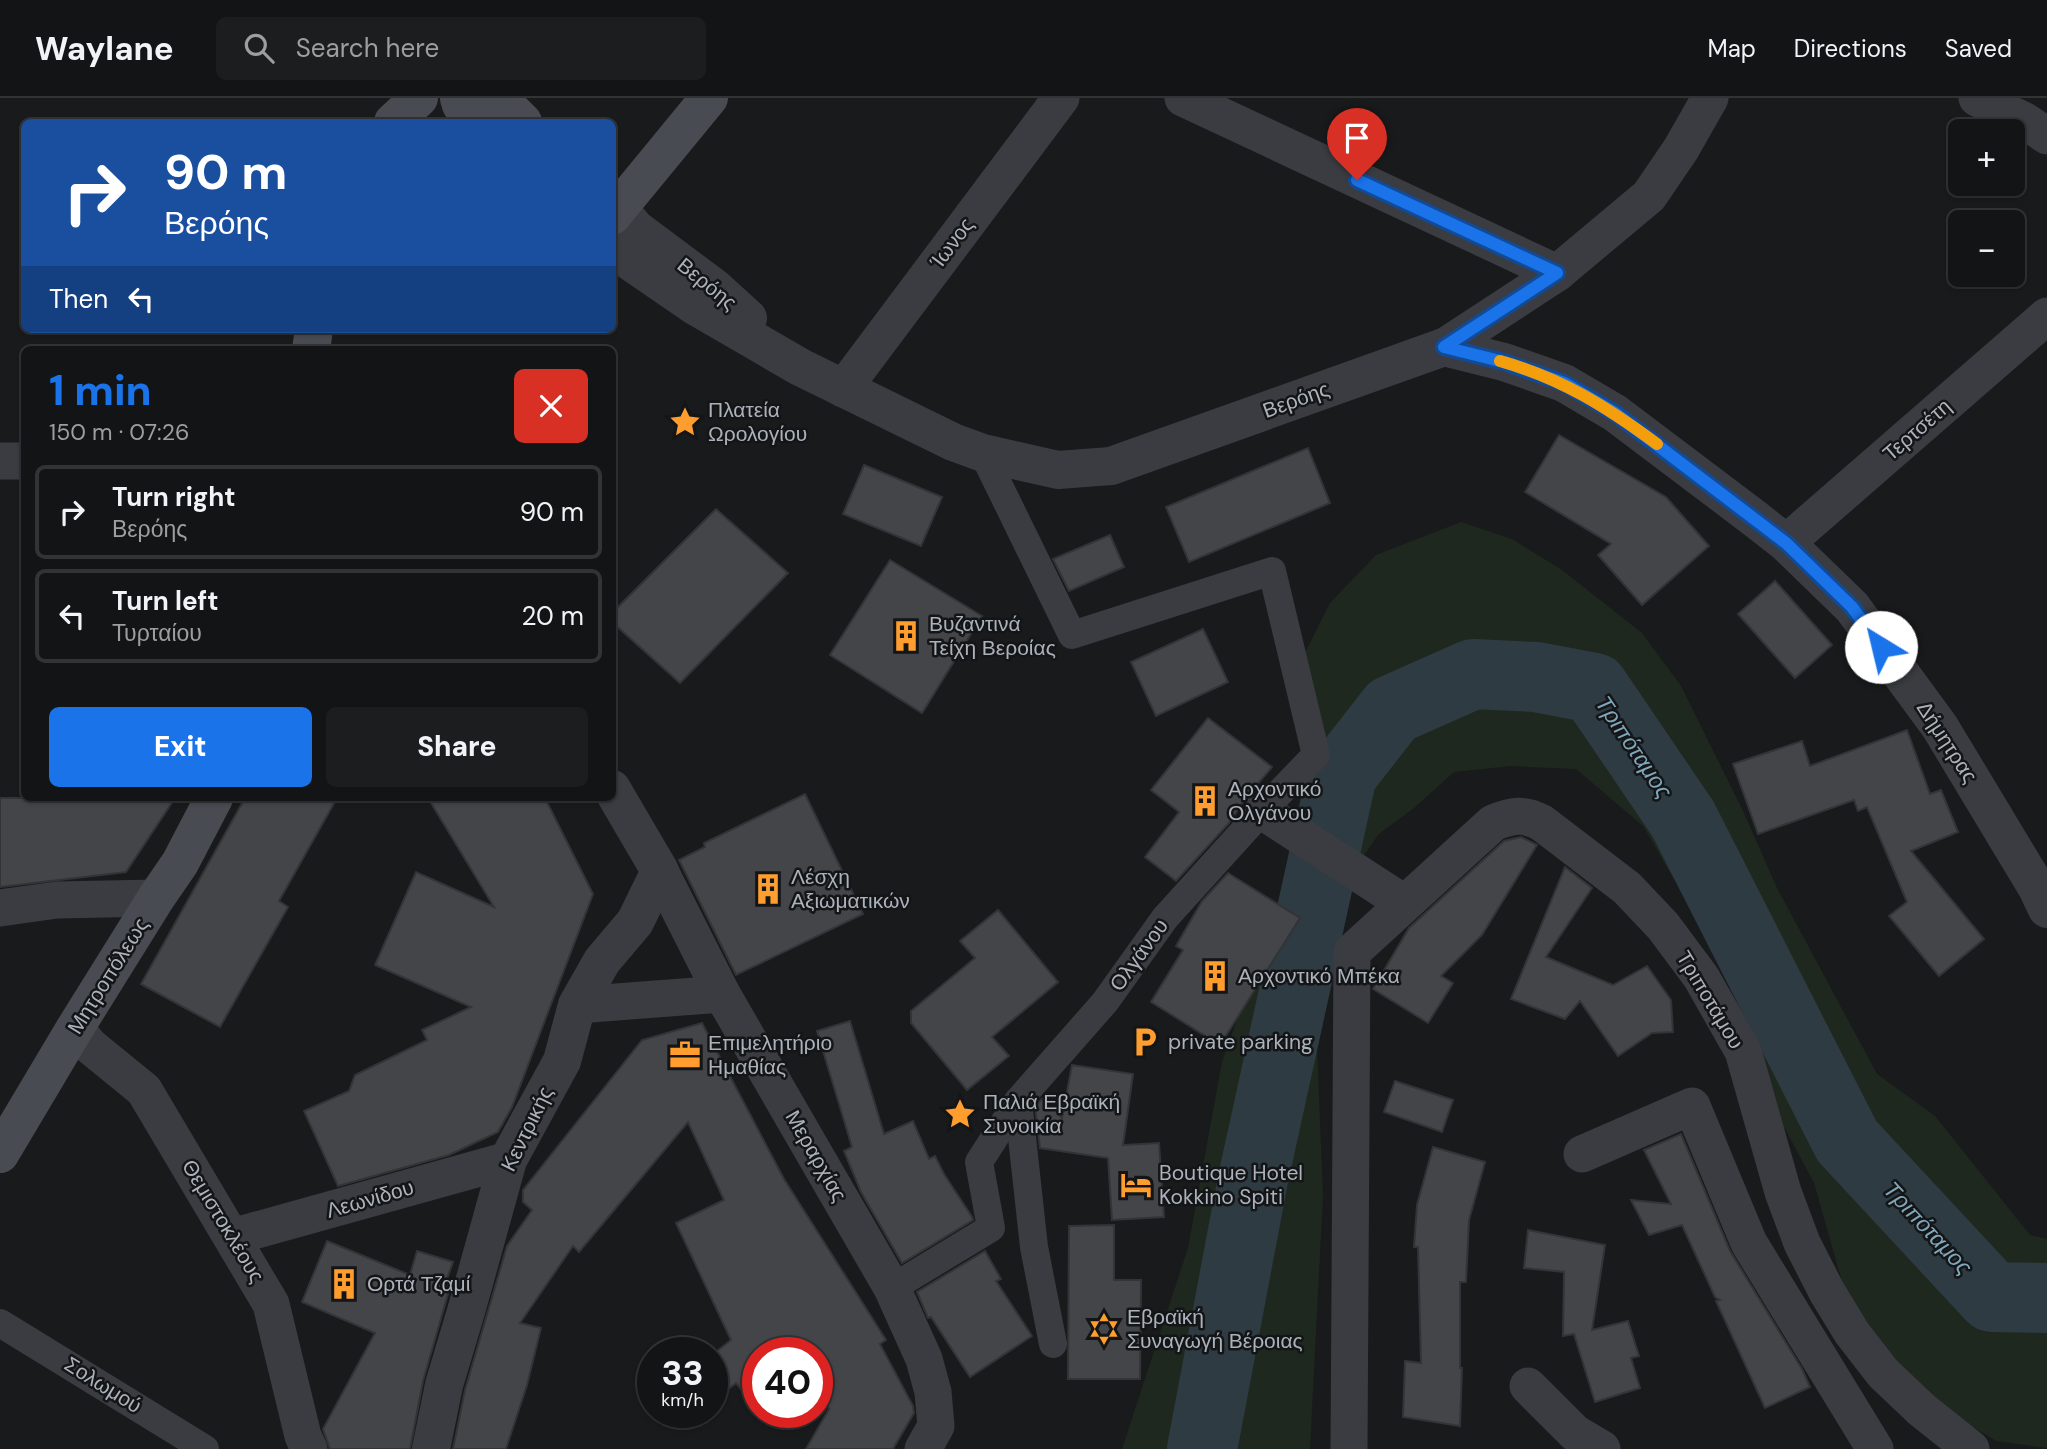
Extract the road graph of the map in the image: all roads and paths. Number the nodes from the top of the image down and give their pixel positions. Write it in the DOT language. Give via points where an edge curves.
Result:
graph roads {
  1 [pos="419,98"];
  2 [pos="459,98"];
  3 [pos="499,98"];
  4 [pos="709,98"];
  5 [pos="1061,98"];
  6 [pos="1183,98"];
  7 [pos="1710,98"];
  8 [pos="1977,98"];
  9 [pos="2036,118"];
  10 [pos="396,119"];
  11 [pos="476,119"];
  12 [pos="520,119"];
  13 [pos="616,208"];
  14 [pos="616,210"];
  15 [pos="616,252"];
  16 [pos="1557,273"];
  17 [pos="2047,316"];
  18 [pos="1444,347"];
  19 [pos="800,367"];
  20 [pos="843,389"];
  21 [pos="984,453"];
  22 [pos="0,461"];
  23 [pos="21,461"];
  24 [pos="1786,543"];
  25 [pos="616,796"];
  26 [pos="212,801"];
  27 [pos="1262,811"];
  28 [pos="660,871"];
  29 [pos="2044,893"];
  30 [pos="156,898"];
  31 [pos="1404,903"];
  32 [pos="0,908"];
  33 [pos="722,994"];
  34 [pos="577,1005"];
  35 [pos="75,1028"];
  36 [pos="1018,1101"];
  37 [pos="0,1154"];
  38 [pos="1582,1154"];
  39 [pos="508,1160"];
  40 [pos="232,1237"];
  41 [pos="892,1288"];
  42 [pos="0,1323"];
  43 [pos="1053,1344"];
  44 [pos="1528,1386"];
  45 [pos="205,1449"];
  46 [pos="309,1449"];
  47 [pos="431,1449"];
  48 [pos="923,1449"];
  49 [pos="1349,1449"];
  50 [pos="1602,1449"];
  51 [pos="1875,1449"];
  52 [pos="1971,1449"];
  1 -- 10 [label="main road"];
  2 -- 11 [label="main road"];
  3 -- 12 [label="main road"];
  4 -- 13 [label="main road"];
  5 -- 20 [label="street, Ίωνος"];
  6 -- 16 [label="street"];
  7 -- 16 [label="street, Βερόης" via="1649,196"];
  8 -- 9 [label="street"];
  14 -- 19 [label="street, Βερόης" via="715,288"];
  15 -- 19 [label="street, Βερόης" via="695,306"];
  16 -- 18 [label="street, Βερόης"];
  17 -- 24 [label="street, Τερτσέτη"];
  18 -- 21 [label="street, Βερόης" via="1111,466 1058,470"];
  18 -- 24 [label="street, Δήμητρας" via="1564,383 1615,413"];
  19 -- 20 [label="street, Βερόης"];
  20 -- 21 [label="street, Βερόης"];
  21 -- 27 [label="street, Ολγάνου" via="1072,635 1272,571 1316,755"];
  22 -- 23 [label="street"];
  24 -- 29 [label="street, Δήμητρας" via="1852,607 1940,727"];
  25 -- 28 [label="street"];
  26 -- 30 [label="main road, Μητροπόλεως"];
  27 -- 31 [label="street"];
  27 -- 36 [label="street, Ολγάνου" via="1165,918 1105,1002"];
  28 -- 33 [label="street, Μεραρχίας"];
  28 -- 34 [label="street, Κεντρικής" via="635,922 602,961"];
  30 -- 32 [label="street" via="57,900"];
  30 -- 35 [label="main road, Μητροπόλεως"];
  31 -- 49 [label="street, Τριποτάμου" via="1352,952"];
  31 -- 52 [label="street, Τριποτάμου" via="1493,823 1518,815 1542,823 1627,888 1663,926 1701,978 1743,1051 1802,1243 1852,1333 1883,1373"];
  33 -- 34 [label="street"];
  33 -- 41 [label="street, Μεραρχίας"];
  34 -- 39 [label="street, Κεντρικής" via="562,1061"];
  35 -- 37 [label="main road, Μητροπόλεως"];
  35 -- 40 [label="street, Θεμιστοκλέους" via="144,1090"];
  36 -- 41 [label="street, Ολγάνου" via="978,1162 990,1228"];
  36 -- 43 [label="street" via="1034,1247"];
  38 -- 51 [label="street" via="1692,1106 1749,1243"];
  39 -- 40 [label="street, Λεωνίδου"];
  39 -- 47 [label="street, Κεντρικής" via="444,1385"];
  40 -- 46 [label="street, Θεμιστοκλέους" via="271,1304"];
  41 -- 48 [label="street, Μεραρχίας" via="924,1359 933,1392 936,1426"];
  42 -- 45 [label="street, Σολωμού"];
  44 -- 50 [label="street" via="1575,1433"];
}
